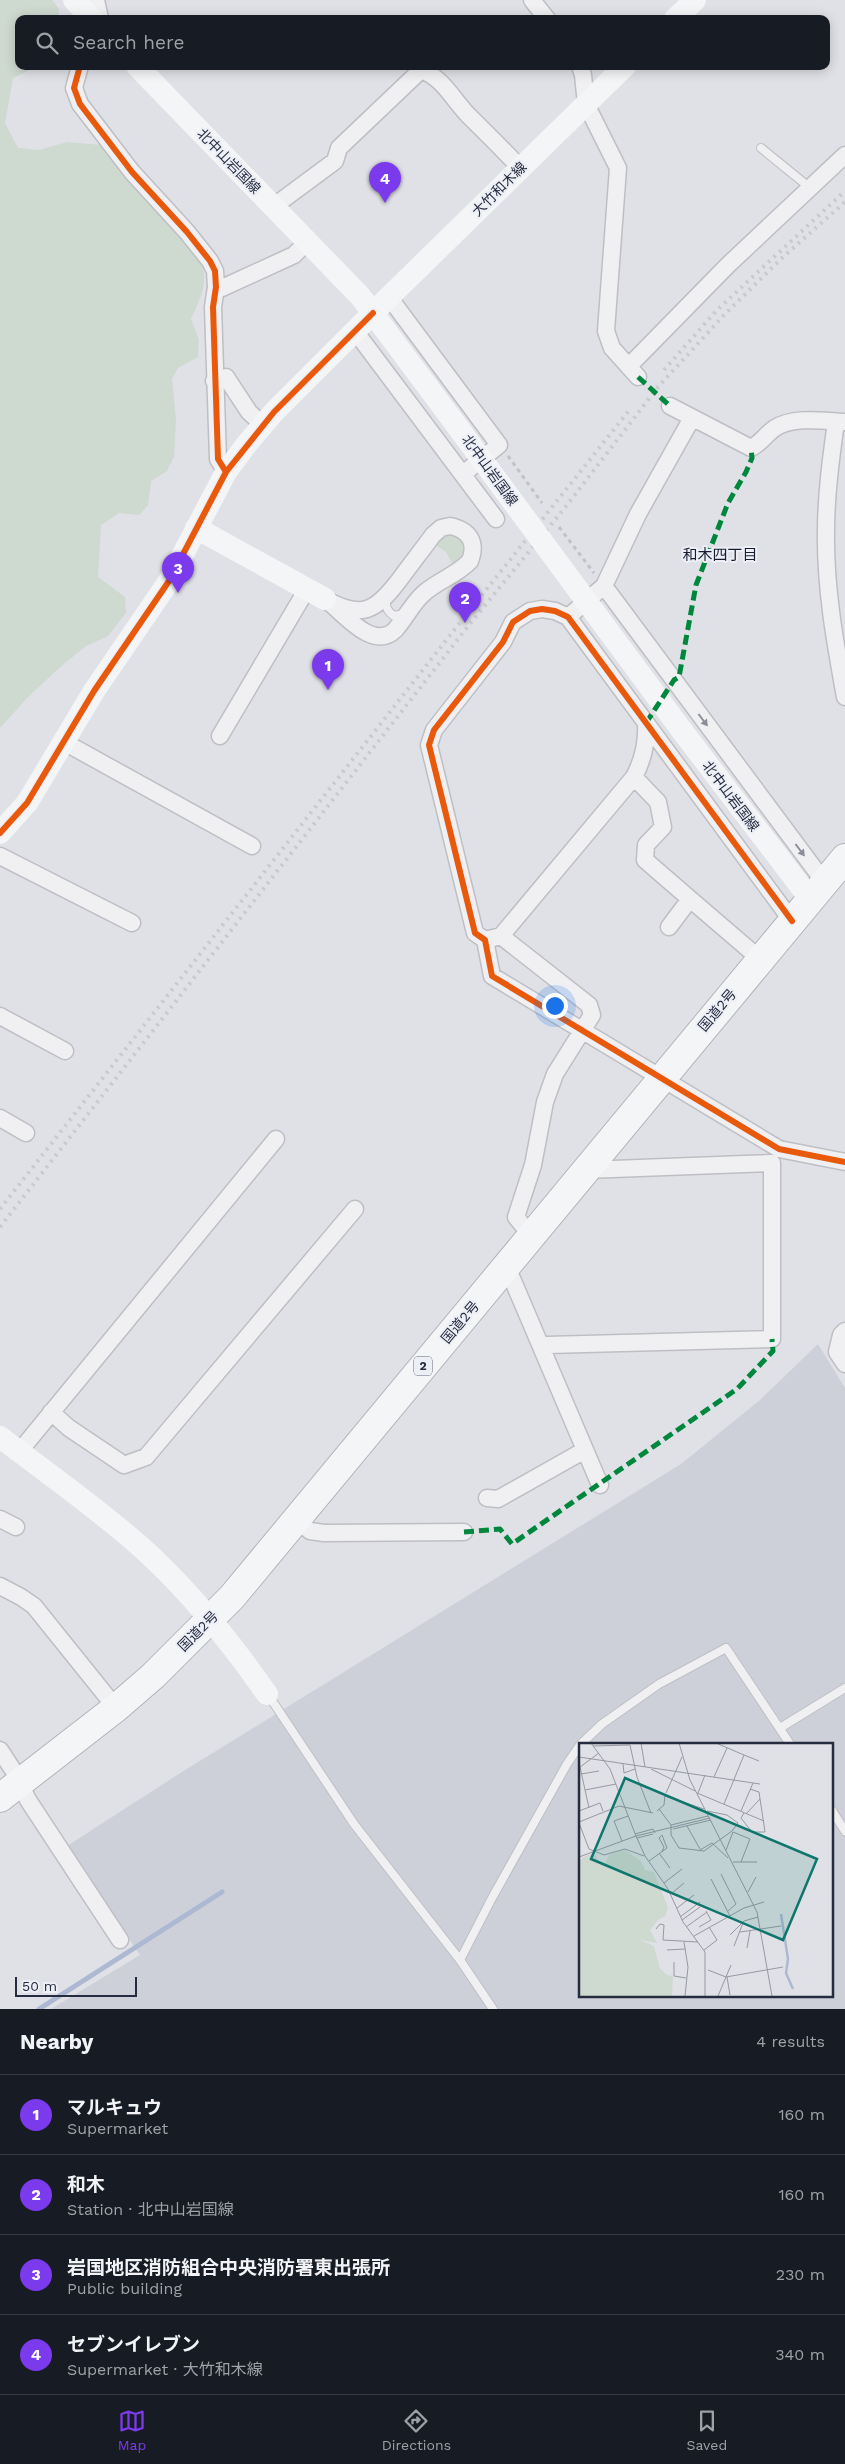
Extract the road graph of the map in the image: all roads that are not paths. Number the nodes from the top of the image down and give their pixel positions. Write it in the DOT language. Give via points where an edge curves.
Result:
graph roads {
  1 [pos="74,0"];
  2 [pos="96,0"];
  3 [pos="532,0"];
  4 [pos="695,0"];
  5 [pos="88,15"];
  6 [pos="99,15"];
  7 [pos="544,15"];
  8 [pos="679,15"];
  9 [pos="79,70"];
  10 [pos="141,70"];
  11 [pos="581,70"];
  12 [pos="621,70"];
  13 [pos="586,104"];
  14 [pos="761,148"];
  15 [pos="845,154"];
  16 [pos="520,168"];
  17 [pos="809,187"];
  18 [pos="274,208"];
  19 [pos="307,242"];
  20 [pos="216,287"];
  21 [pos="381,305"];
  22 [pos="355,331"];
  23 [pos="214,381"];
  24 [pos="670,406"];
  25 [pos="692,418"];
  26 [pos="840,422"];
  27 [pos="263,425"];
  28 [pos="226,472"];
  29 [pos="462,474"];
  30 [pos="496,520"];
  31 [pos="196,528"];
  32 [pos="604,586"];
  33 [pos="316,594"];
  34 [pos="388,596"];
  35 [pos="408,612"];
  36 [pos="568,617"];
  37 [pos="845,697"];
  38 [pos="646,723"];
  39 [pos="220,736"];
  40 [pos="64,742"];
  41 [pos="634,777"];
  42 [pos="0,833"];
  43 [pos="252,846"];
  44 [pos="0,856"];
  45 [pos="845,858"];
  46 [pos="818,892"];
  47 [pos="690,899"];
  48 [pos="792,921"];
  49 [pos="132,923"];
  50 [pos="669,927"];
  51 [pos="501,936"];
  52 [pos="485,940"];
  53 [pos="760,959"];
  54 [pos="0,1016"];
  55 [pos="582,1032"];
  56 [pos="64,1051"];
  57 [pos="660,1078"];
  58 [pos="0,1118"];
  59 [pos="26,1133"];
  60 [pos="276,1139"];
  61 [pos="845,1162"];
  62 [pos="587,1170"];
  63 [pos="355,1209"];
  64 [pos="532,1237"];
  65 [pos="505,1268"];
  66 [pos="845,1330"];
  67 [pos="542,1347"];
  68 [pos="845,1364"];
  69 [pos="51,1412"];
  70 [pos="0,1437"];
  71 [pos="585,1450"];
  72 [pos="19,1452"];
  73 [pos="600,1485"];
  74 [pos="487,1498"];
  75 [pos="0,1519"];
  76 [pos="296,1520"];
  77 [pos="16,1527"];
  78 [pos="464,1532"];
  79 [pos="1,1588"];
  80 [pos="211,1619"];
  81 [pos="845,1688"];
  82 [pos="267,1694"];
  83 [pos="116,1708"];
  84 [pos="780,1728"];
  85 [pos="582,1743"];
  86 [pos="789,1743"];
  87 [pos="579,1746"];
  88 [pos="0,1750"];
  89 [pos="10,1790"];
  90 [pos="832,1811"];
  91 [pos="845,1831"];
  92 [pos="120,1940"];
  93 [pos="460,1960"];
  94 [pos="493,2009"];
  1 -- 5 [label="main road"];
  2 -- 6 [label="street"];
  3 -- 7 [label="street"];
  4 -- 8 [label="main road"];
  9 -- 20 [label="street" via="74,88 80,104 132,172 210,261 215,271"];
  10 -- 18 [label="main road, 北中山岩国線"];
  11 -- 13 [label="street"];
  12 -- 13 [label="main road, 大竹和木線"];
  13 -- 16 [label="main road, 大竹和木線"];
  13 -- 17 [label="street" via="618,168 606,331 612,348 633,372"];
  14 -- 17 [label="lane"];
  15 -- 17 [label="street"];
  16 -- 18 [label="street" via="434,75 421,70 339,148 335,161"];
  16 -- 21 [label="main road, 大竹和木線"];
  18 -- 19 [label="main road, 北中山岩国線"];
  19 -- 20 [label="street" via="294,255 222,288"];
  19 -- 21 [label="main road, 北中山岩国線"];
  20 -- 23 [label="street" via="213,307"];
  21 -- 22 [label="main road, 大竹和木線"];
  21 -- 29 [label="street" via="499,445"];
  21 -- 46 [label="main road, 北中山岩国線, bridge" via="457,426 683,732"];
  22 -- 27 [label="main road, 大竹和木線"];
  22 -- 29 [label="street"];
  23 -- 27 [label="street" via="226,377 249,412"];
  23 -- 28 [label="street" via="218,459"];
  24 -- 25 [label="street"];
  25 -- 26 [label="street" via="751,448 760,444 774,429 791,421"];
  25 -- 32 [label="street" via="638,514"];
  26 -- 37 [label="street" via="828,480 826,532 828,590"];
  27 -- 28 [label="main road, 大竹和木線"];
  28 -- 31 [label="main road, 大竹和木線"];
  29 -- 30 [label="street"];
  31 -- 33 [label="main road"];
  31 -- 40 [label="main road, 大竹和木線" via="169,581 94,691"];
  32 -- 36 [label="street"];
  32 -- 46 [label="street, one-way" via="674,680"];
  33 -- 34 [label="street" via="348,610 359,611 370,609"];
  33 -- 35 [label="street" via="378,637 388,635"];
  33 -- 39 [label="street"];
  34 -- 35 [label="lane" via="385,603 387,611 394,616"];
  34 -- 35 [label="street" via="441,528 450,526 468,533 474,552 470,561 425,592"];
  36 -- 38 [label="street"];
  36 -- 52 [label="street" via="542,609 530,611 513,622 503,642 434,730 429,745 475,933"];
  38 -- 41 [label="street" via="647,739"];
  38 -- 48 [label="street"];
  40 -- 42 [label="main road, 大竹和木線" via="26,803"];
  40 -- 43 [label="street"];
  41 -- 47 [label="street" via="658,802 662,827 646,846 645,860"];
  41 -- 51 [label="street"];
  44 -- 49 [label="street"];
  45 -- 46 [label="highway, 国道2号 / 2"];
  46 -- 48 [label="highway, 国道2号 / 2"];
  47 -- 50 [label="street"];
  47 -- 53 [label="street"];
  48 -- 53 [label="highway, 国道2号 / 2"];
  51 -- 52 [label="street"];
  51 -- 55 [label="street" via="589,1005 592,1015"];
  52 -- 55 [label="street" via="492,976"];
  53 -- 57 [label="highway, 国道2号 / 2"];
  54 -- 56 [label="street"];
  55 -- 57 [label="street"];
  55 -- 64 [label="street" via="555,1074 545,1102 533,1165 516,1217"];
  57 -- 61 [label="street" via="779,1149"];
  57 -- 62 [label="highway, 国道2号 / 2"];
  58 -- 59 [label="street"];
  60 -- 69 [label="street"];
  62 -- 64 [label="highway, 国道2号 / 2"];
  62 -- 67 [label="street" via="772,1163 772,1339"];
  63 -- 69 [label="street" via="146,1457 124,1465"];
  64 -- 65 [label="highway, 国道2号 / 2"];
  65 -- 67 [label="street"];
  65 -- 76 [label="highway, 国道2号 / 2"];
  66 -- 68 [label="street" via="837,1352"];
  67 -- 71 [label="street"];
  69 -- 72 [label="street"];
  70 -- 72 [label="main road"];
  71 -- 73 [label="street"];
  71 -- 74 [label="street" via="498,1499"];
  72 -- 80 [label="main road" via="140,1546"];
  75 -- 77 [label="street"];
  76 -- 78 [label="street" via="310,1531 324,1533"];
  76 -- 80 [label="highway, 国道2号 / 2"];
  79 -- 83 [label="street" via="21,1596 34,1606"];
  80 -- 82 [label="main road"];
  80 -- 83 [label="highway, 国道2号 / 2"];
  81 -- 84 [label="lane"];
  82 -- 93 [label="lane" via="354,1824"];
  83 -- 89 [label="highway, 国道2号 / 2"];
  84 -- 85 [label="lane" via="726,1648 659,1684 602,1724"];
  84 -- 86 [label="lane"];
  87 -- 93 [label="lane"];
  88 -- 89 [label="street"];
  89 -- 92 [label="street" via="28,1800"];
  90 -- 91 [label="lane"];
  93 -- 94 [label="lane"];
}
